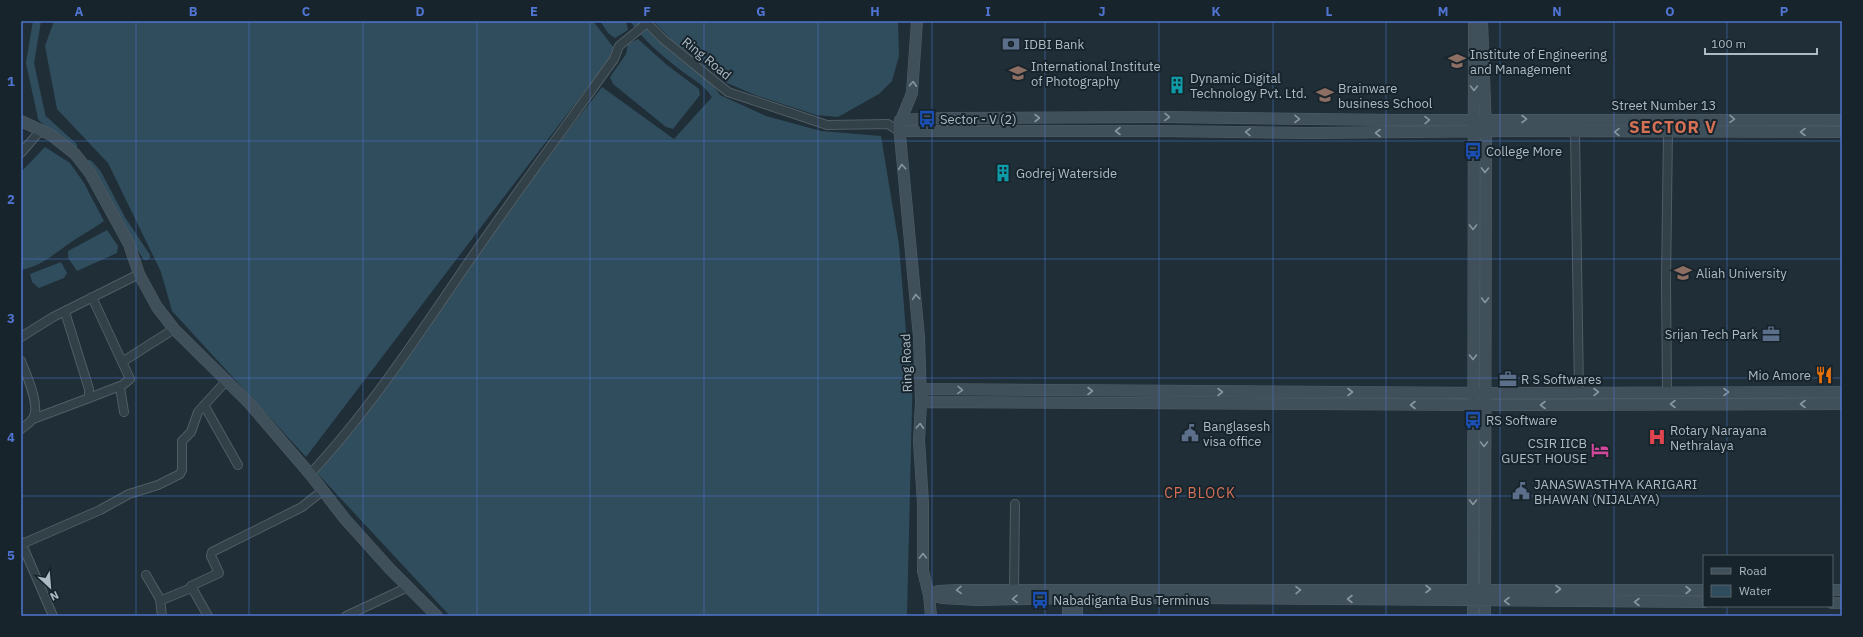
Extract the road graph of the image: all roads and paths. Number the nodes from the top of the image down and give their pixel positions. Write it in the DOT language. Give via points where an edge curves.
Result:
graph roads {
  1 [pos="917,21"];
  2 [pos="1474,21"];
  3 [pos="1482,21"];
  4 [pos="645,23"];
  5 [pos="1141,117"];
  6 [pos="1649,119"];
  7 [pos="1479,120"];
  8 [pos="1842,120"];
  9 [pos="23,126"];
  10 [pos="899,126"];
  11 [pos="40,131"];
  12 [pos="1141,131"];
  13 [pos="1486,131"];
  14 [pos="1575,131"];
  15 [pos="1473,132"];
  16 [pos="1649,132"];
  17 [pos="1668,132"];
  18 [pos="1842,132"];
  19 [pos="21,153"];
  20 [pos="1485,258"];
  21 [pos="1472,259"];
  22 [pos="139,274"];
  23 [pos="92,297"];
  24 [pos="65,312"];
  25 [pos="174,329"];
  26 [pos="21,337"];
  27 [pos="21,361"];
  28 [pos="122,362"];
  29 [pos="227,380"];
  30 [pos="120,386"];
  31 [pos="922,390"];
  32 [pos="1008,391"];
  33 [pos="1071,391"];
  34 [pos="1473,392"];
  35 [pos="1579,392"];
  36 [pos="1667,392"];
  37 [pos="1692,392"];
  38 [pos="1842,392"];
  39 [pos="1485,393"];
  40 [pos="89,398"];
  41 [pos="922,402"];
  42 [pos="1010,403"];
  43 [pos="1071,404"];
  44 [pos="1690,404"];
  45 [pos="1842,404"];
  46 [pos="204,405"];
  47 [pos="1473,405"];
  48 [pos="1485,405"];
  49 [pos="124,412"];
  50 [pos="33,419"];
  51 [pos="21,429"];
  52 [pos="238,465"];
  53 [pos="310,474"];
  54 [pos="322,491"];
  55 [pos="1015,504"];
  56 [pos="21,543"];
  57 [pos="146,575"];
  58 [pos="408,587"];
  59 [pos="191,588"];
  60 [pos="1473,589"];
  61 [pos="1485,589"];
  62 [pos="1014,590"];
  63 [pos="1703,590"];
  64 [pos="1073,594"];
  65 [pos="1372,594"];
  66 [pos="160,599"];
  67 [pos="1473,601"];
  68 [pos="1485,601"];
  69 [pos="1703,602"];
  70 [pos="930,608"];
  71 [pos="53,616"];
  72 [pos="162,616"];
  73 [pos="208,616"];
  74 [pos="346,616"];
  75 [pos="437,616"];
  76 [pos="1068,616"];
  77 [pos="1077,616"];
  78 [pos="1473,616"];
  79 [pos="1485,616"];
  10 -- 1 [label="street, Ring Road, one-way" via="912,93"];
  2 -- 7 [label="street, one-way"];
  3 -- 7 [label="street"];
  4 -- 10 [label="street, Ring Road" via="728,92 827,125"];
  4 -- 53 [label="street" via="619,46 614,59 408,351 327,456"];
  5 -- 7 [label="street, Street Number 13, one-way"];
  10 -- 5 [label="street, Street Number 13, one-way" via="943,118"];
  5 -- 12 [label="street"];
  7 -- 6 [label="street, Street Number 13, one-way"];
  6 -- 8 [label="street, Street Number 13, one-way"];
  6 -- 16 [label="street"];
  7 -- 13 [label="street"];
  7 -- 15 [label="street"];
  9 -- 11 [label="street"];
  12 -- 10 [label="street, Street Number 13, one-way"];
  31 -- 10 [label="street, Ring Road, one-way"];
  11 -- 19 [label="street"];
  11 -- 22 [label="street" via="51,135 69,148 90,173 129,244"];
  15 -- 12 [label="street, Street Number 13, one-way"];
  13 -- 14 [label="street, Street Number 13"];
  13 -- 15 [label="street, Street Number 13"];
  13 -- 20 [label="street, one-way"];
  16 -- 14 [label="street, Street Number 13, one-way"];
  14 -- 35 [label="street"];
  15 -- 21 [label="street, one-way"];
  16 -- 17 [label="street, Street Number 13"];
  18 -- 17 [label="street, Street Number 13, one-way"];
  17 -- 36 [label="street"];
  20 -- 21 [label="street"];
  20 -- 39 [label="street, one-way"];
  21 -- 34 [label="street, one-way"];
  22 -- 23 [label="street"];
  22 -- 25 [label="street" via="146,291"];
  23 -- 24 [label="street"];
  23 -- 28 [label="street"];
  24 -- 26 [label="street"];
  24 -- 40 [label="street" via="89,390"];
  25 -- 28 [label="street"];
  25 -- 29 [label="street"];
  27 -- 50 [label="street" via="36,410"];
  28 -- 30 [label="street" via="130,379"];
  29 -- 46 [label="street"];
  29 -- 53 [label="street"];
  30 -- 40 [label="street"];
  30 -- 49 [label="street"];
  31 -- 32 [label="street, one-way"];
  31 -- 41 [label="street, Ring Road"];
  32 -- 33 [label="street"];
  32 -- 42 [label="street"];
  33 -- 34 [label="street, one-way"];
  33 -- 43 [label="street"];
  34 -- 39 [label="street"];
  34 -- 47 [label="street"];
  35 -- 36 [label="street, one-way"];
  35 -- 39 [label="street"];
  36 -- 37 [label="street"];
  37 -- 38 [label="street, one-way"];
  37 -- 44 [label="street"];
  39 -- 48 [label="street"];
  40 -- 50 [label="street"];
  41 -- 42 [label="street"];
  70 -- 41 [label="street, Ring Road, one-way" via="923,571 923,503 919,441"];
  42 -- 43 [label="street"];
  47 -- 43 [label="street, one-way"];
  45 -- 44 [label="street, one-way"];
  44 -- 48 [label="street, one-way"];
  46 -- 52 [label="street"];
  46 -- 56 [label="street" via="196,414 191,432 182,441 180,474"];
  47 -- 48 [label="street"];
  47 -- 60 [label="street, one-way"];
  48 -- 61 [label="street, one-way"];
  50 -- 51 [label="street"];
  53 -- 54 [label="street"];
  54 -- 58 [label="street"];
  54 -- 59 [label="street" via="302,507 212,552 211,556 219,573"];
  55 -- 62 [label="street"];
  56 -- 71 [label="street"];
  57 -- 66 [label="street"];
  58 -- 74 [label="street"];
  58 -- 75 [label="street"];
  59 -- 66 [label="street" via="166,600"];
  59 -- 73 [label="street"];
  60 -- 61 [label="street"];
  65 -- 60 [label="street, one-way"];
  60 -- 67 [label="street"];
  61 -- 63 [label="street, one-way"];
  61 -- 68 [label="street"];
  62 -- 64 [label="street"];
  62 -- 70 [label="street, one-way" via="938,591"];
  64 -- 65 [label="street"];
  64 -- 70 [label="street, one-way" via="978,600 942,598"];
  64 -- 76 [label="street"];
  64 -- 77 [label="street"];
  65 -- 67 [label="street"];
  66 -- 72 [label="street"];
  67 -- 68 [label="street"];
  67 -- 78 [label="street"];
  69 -- 68 [label="street, one-way"];
  68 -- 79 [label="street"];
}
